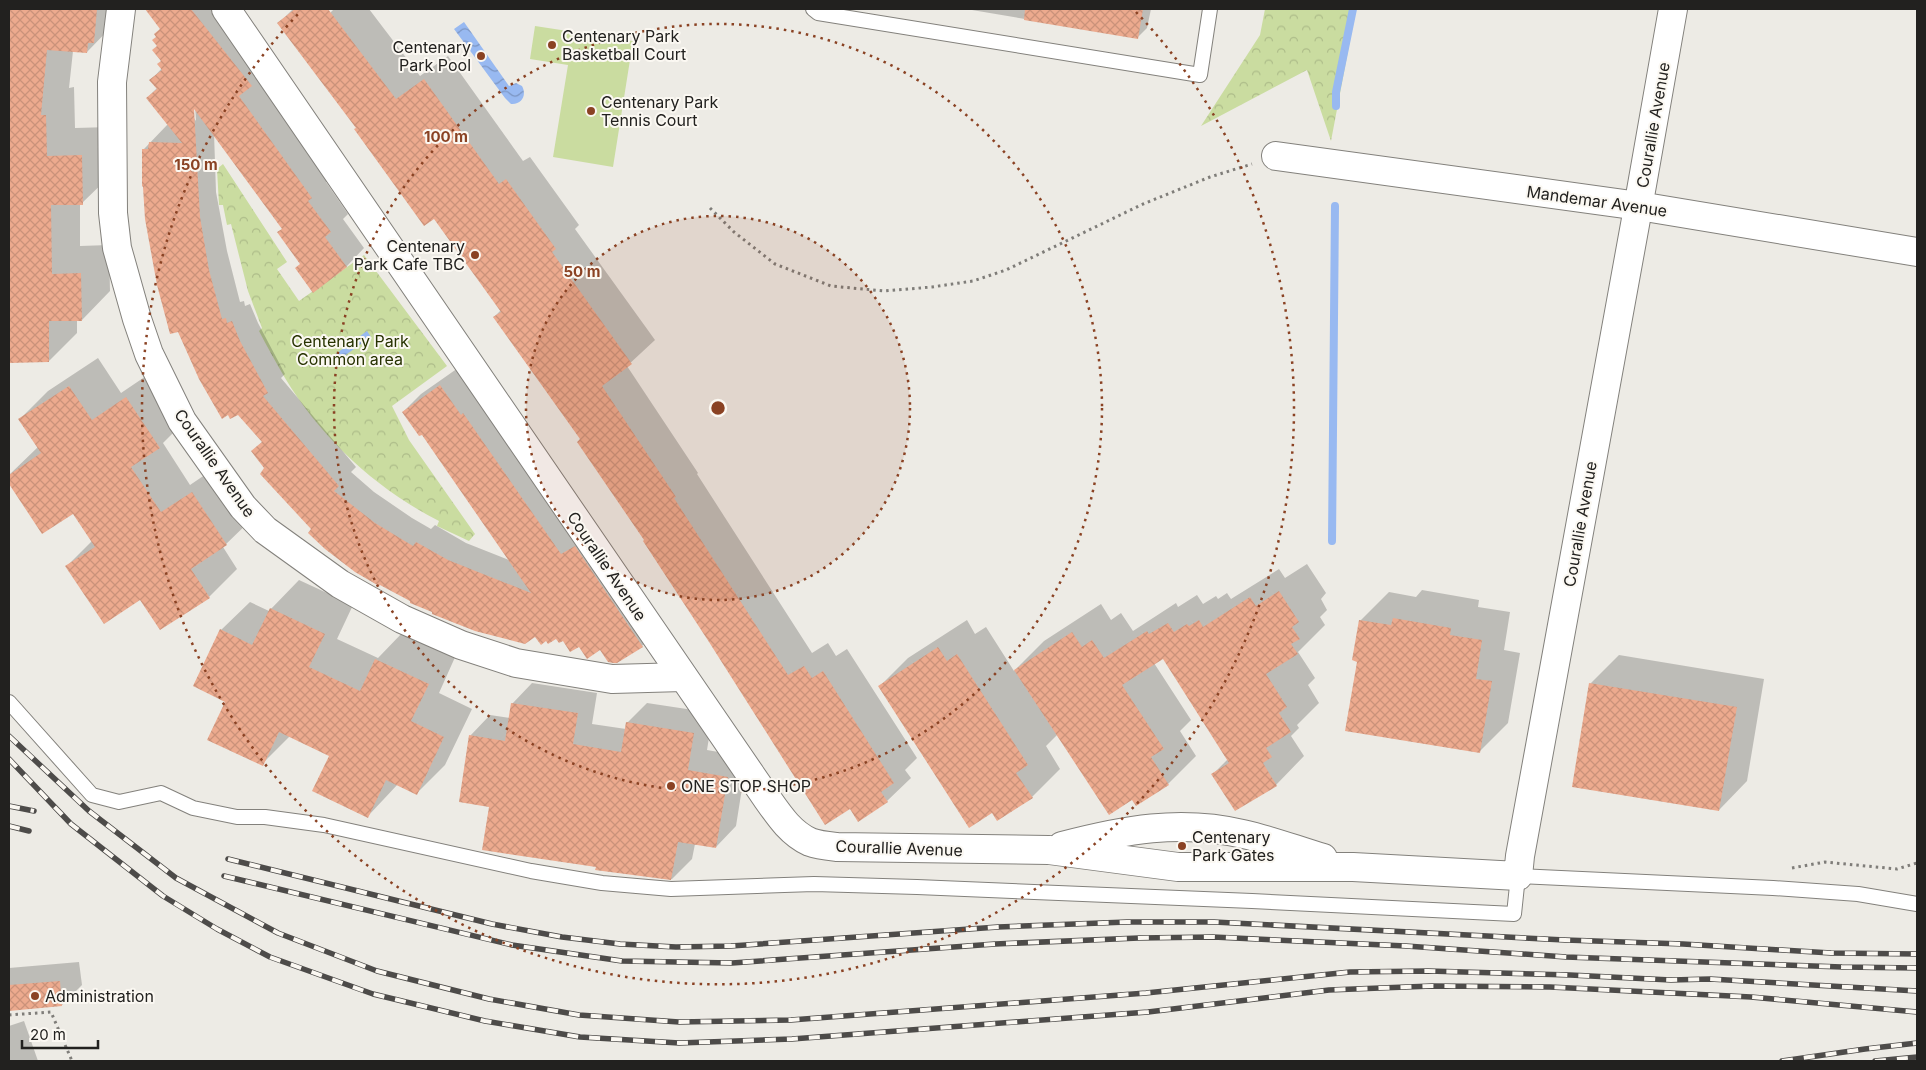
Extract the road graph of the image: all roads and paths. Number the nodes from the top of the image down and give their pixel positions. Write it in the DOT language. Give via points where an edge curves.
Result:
graph roads {
  1 [pos="121,9"];
  2 [pos="226,9"];
  3 [pos="813,9"];
  4 [pos="1210,9"];
  5 [pos="1673,9"];
  6 [pos="1276,156"];
  7 [pos="1639,206"];
  8 [pos="710,208"];
  9 [pos="1917,252"];
  10 [pos="683,677"];
  11 [pos="9,702"];
  12 [pos="1204,827"];
  13 [pos="1049,850"];
  14 [pos="1203,867"];
  15 [pos="1353,867"];
  16 [pos="1518,876"];
  17 [pos="1917,904"];
  18 [pos="9,1015"];
  19 [pos="72,1061"];
  1 -- 10 [label="street, Courallie Avenue" via="112,82 113,213 117,248 149,354 182,421 243,507 265,530 340,584 461,645 516,663 612,679"];
  2 -- 10 [label="street, Courallie Avenue"];
  3 -- 4 [label="lane" via="818,14 1200,75"];
  5 -- 7 [label="street, Courallie Avenue"];
  6 -- 7 [label="street, Mandemar Avenue"];
  6 -- 8 [label="path" via="1210,177 1143,204 1006,270 973,281 922,288 884,291 823,283 774,264"];
  7 -- 9 [label="street, Mandemar Avenue"];
  7 -- 16 [label="street, Courallie Avenue"];
  10 -- 13 [label="street, Courallie Avenue" via="782,820 811,843 837,847"];
  11 -- 16 [label="lane" via="92,795 120,802 161,793 193,808 237,817 324,825 531,871 602,883 671,889 814,884 908,887 1514,914"];
  12 -- 13 [label="street, Courallie Avenue" via="1160,827 1113,833"];
  12 -- 14 [label="street"];
  12 -- 15 [label="street, Courallie Avenue" via="1243,834"];
  13 -- 14 [label="street, Courallie Avenue" via="1178,867"];
  14 -- 15 [label="street, Courallie Avenue"];
  15 -- 16 [label="street, Courallie Avenue"];
  16 -- 17 [label="lane" via="1858,894"];
  18 -- 19 [label="path" via="51,1012"];
}
